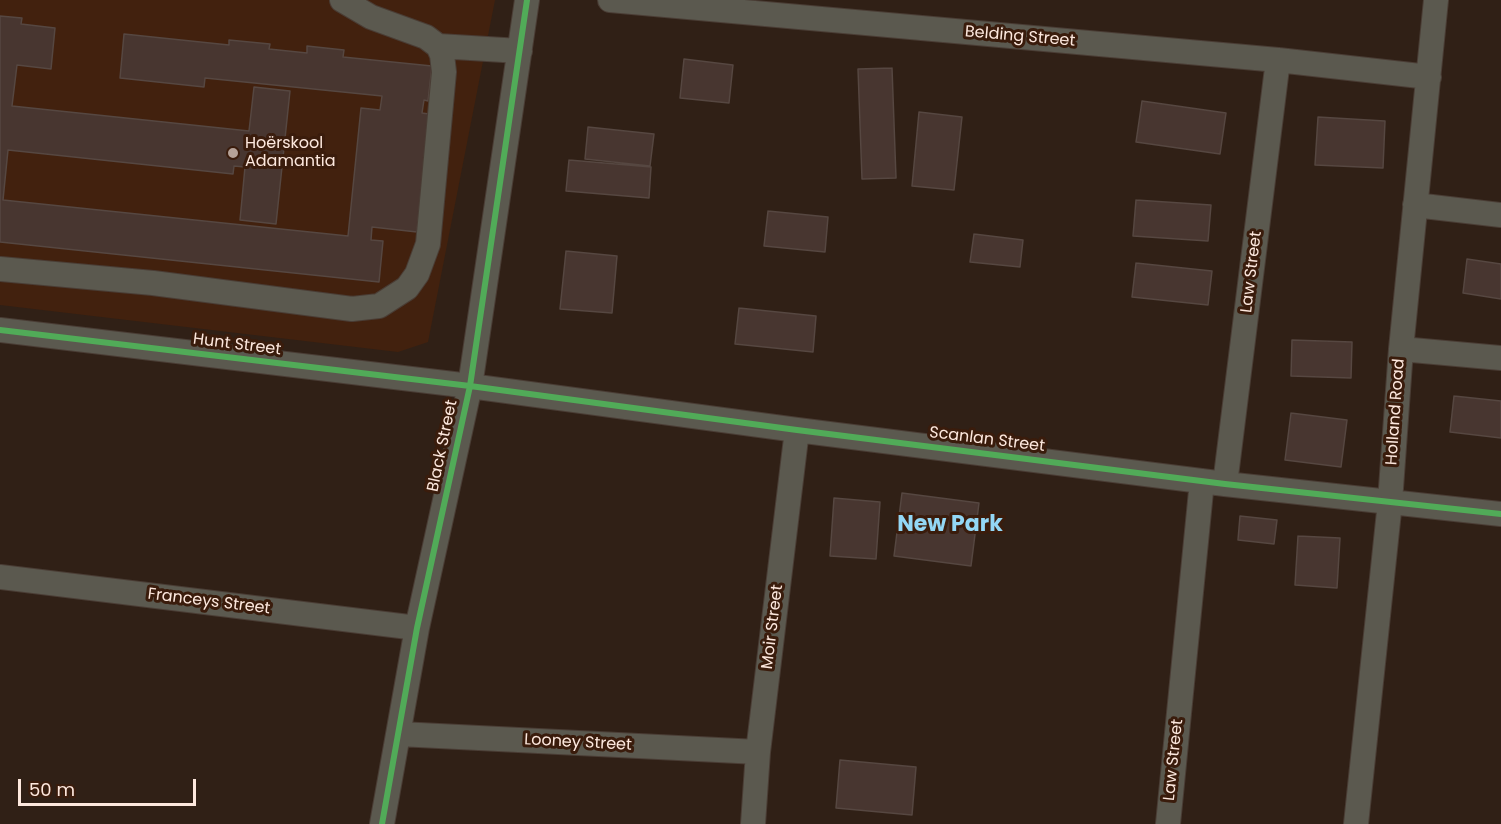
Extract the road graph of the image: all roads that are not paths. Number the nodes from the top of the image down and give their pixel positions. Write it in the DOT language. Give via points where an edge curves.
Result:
graph roads {
  1 [pos="342,0"];
  2 [pos="527,0"];
  3 [pos="610,0"];
  4 [pos="1436,0"];
  5 [pos="438,46"];
  6 [pos="520,51"];
  7 [pos="1278,60"];
  8 [pos="1429,77"];
  9 [pos="1415,205"];
  10 [pos="1501,215"];
  11 [pos="0,269"];
  12 [pos="0,330"];
  13 [pos="1401,349"];
  14 [pos="1501,358"];
  15 [pos="470,386"];
  16 [pos="796,430"];
  17 [pos="1213,482"];
  18 [pos="1390,502"];
  19 [pos="1501,514"];
  20 [pos="0,577"];
  21 [pos="417,628"];
  22 [pos="399,734"];
  23 [pos="758,752"];
  24 [pos="382,824"];
  25 [pos="753,824"];
  26 [pos="1168,824"];
  27 [pos="1356,824"];
  1 -- 5 [label="street"];
  2 -- 6 [label="street, Black Street"];
  3 -- 7 [label="street, Belding Street"];
  4 -- 8 [label="street, Holland Road"];
  5 -- 6 [label="street"];
  5 -- 11 [label="street" via="444,72 428,244 407,288 379,306 352,309 153,283"];
  6 -- 15 [label="street, Black Street"];
  7 -- 8 [label="street, Belding Street"];
  7 -- 17 [label="street, Law Street"];
  8 -- 9 [label="street, Holland Road"];
  9 -- 10 [label="street"];
  9 -- 13 [label="street, Holland Road"];
  12 -- 15 [label="street, Hunt Street"];
  13 -- 14 [label="street"];
  13 -- 18 [label="street, Holland Road"];
  15 -- 16 [label="street, Scanlan Street"];
  15 -- 21 [label="street, Black Street"];
  16 -- 17 [label="street, Scanlan Street"];
  16 -- 23 [label="street, Moir Street"];
  17 -- 18 [label="street, Scanlan Street"];
  17 -- 26 [label="street, Law Street"];
  18 -- 19 [label="street, Scanlan Street"];
  18 -- 27 [label="street, Holland Road"];
  20 -- 21 [label="street, Franceys Street"];
  21 -- 22 [label="street, Black Street"];
  22 -- 23 [label="street, Looney Street"];
  22 -- 24 [label="street, Black Street"];
  23 -- 25 [label="street, Moir Street"];
}
